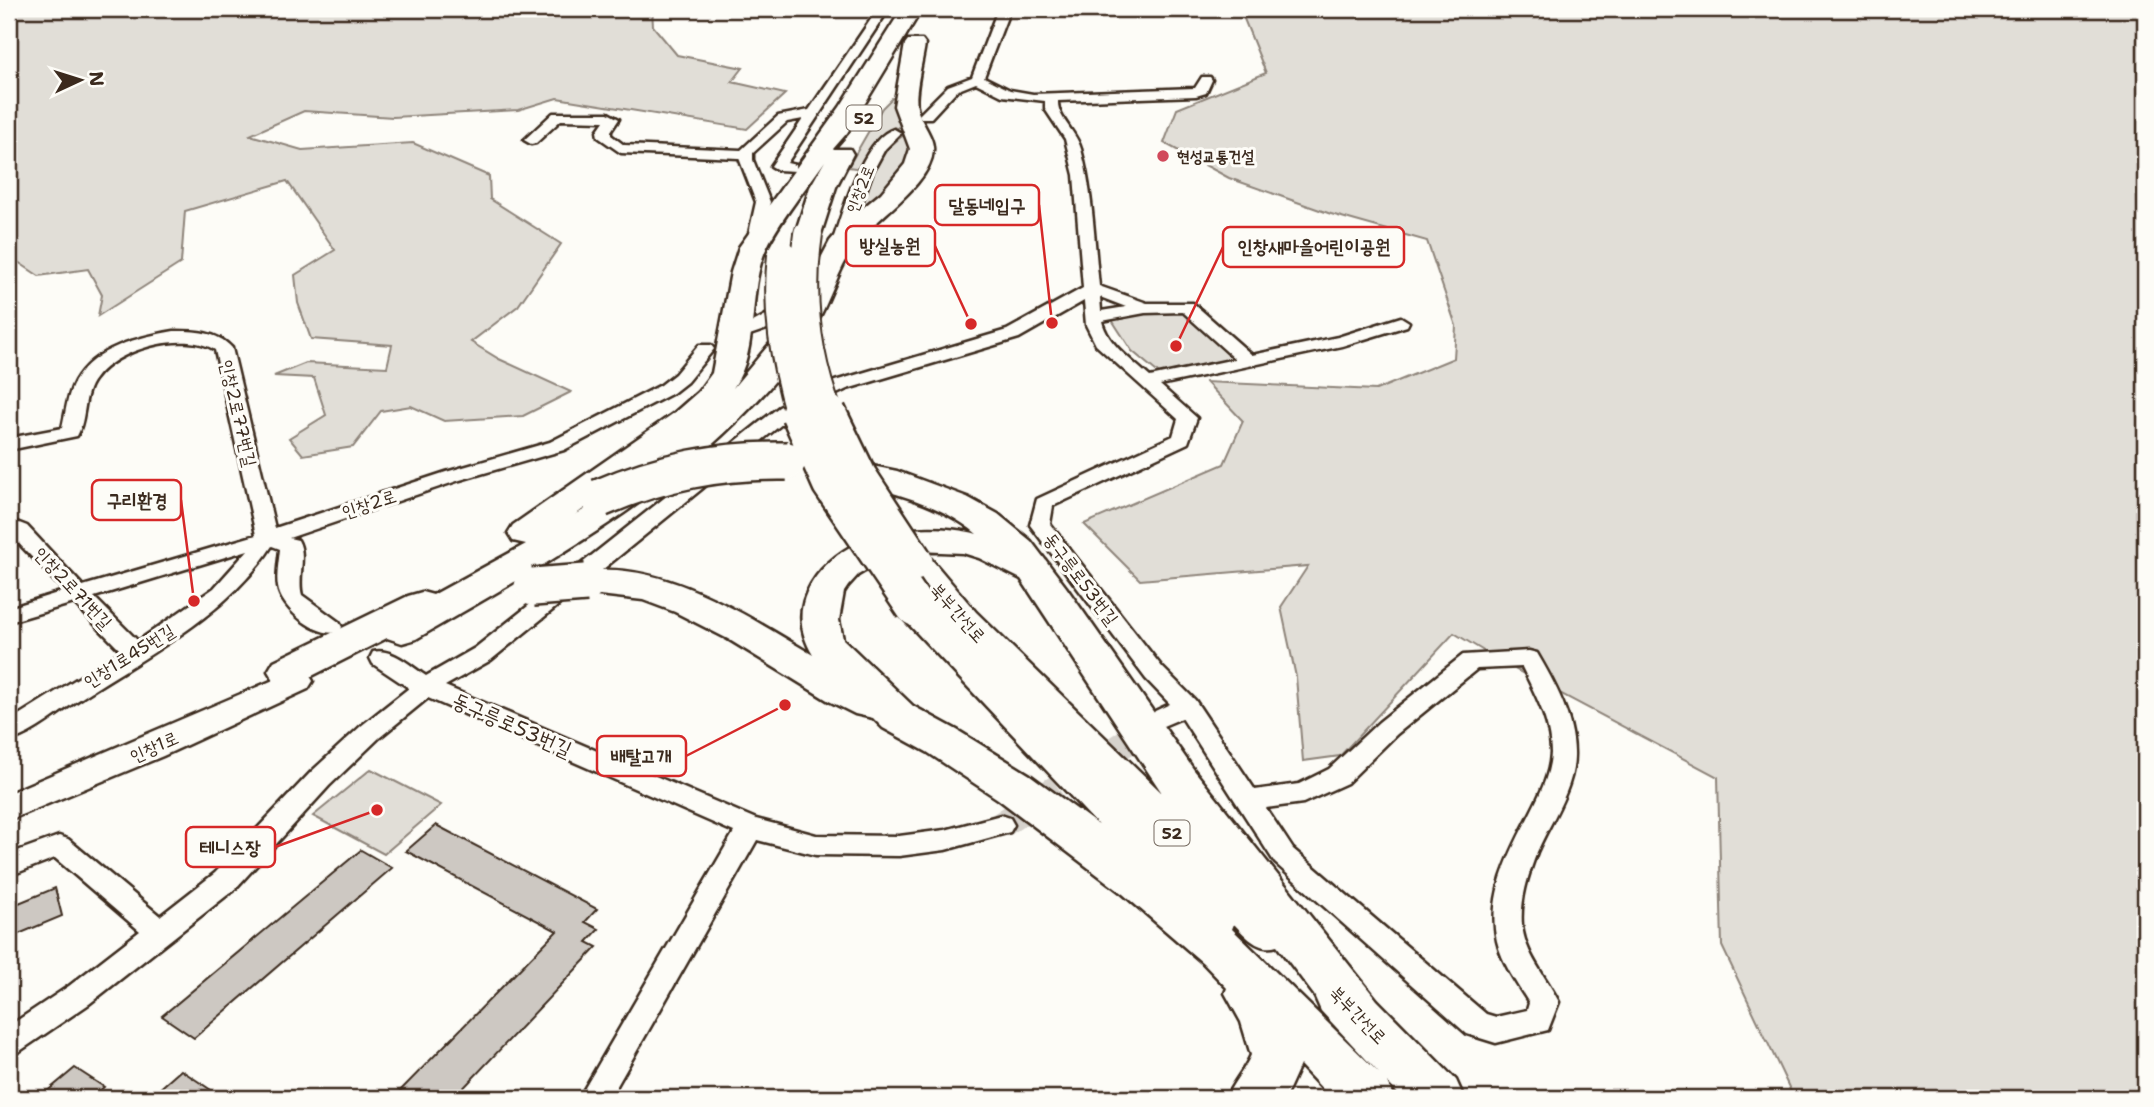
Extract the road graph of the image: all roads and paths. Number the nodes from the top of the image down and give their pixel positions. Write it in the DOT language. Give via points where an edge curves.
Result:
graph roads {
  1 [pos="883,9"];
  2 [pos="912,9"];
  3 [pos="933,9"];
  4 [pos="1004,9"];
  5 [pos="915,44"];
  6 [pos="978,79"];
  7 [pos="1206,80"];
  8 [pos="1052,98"];
  9 [pos="810,114"];
  10 [pos="926,115"];
  11 [pos="894,133"];
  12 [pos="531,140"];
  13 [pos="746,154"];
  14 [pos="791,168"];
  15 [pos="848,171"];
  16 [pos="866,171"];
  17 [pos="840,247"];
  18 [pos="768,250"];
  19 [pos="1092,289"];
  20 [pos="1059,308"];
  21 [pos="1145,308"];
  22 [pos="1092,315"];
  23 [pos="1401,322"];
  24 [pos="744,332"];
  25 [pos="705,349"];
  26 [pos="1249,362"];
  27 [pos="1146,383"];
  28 [pos="9,444"];
  29 [pos="9,525"];
  30 [pos="267,538"];
  31 [pos="1035,571"];
  32 [pos="78,593"];
  33 [pos="9,615"];
  34 [pos="331,627"];
  35 [pos="402,631"];
  36 [pos="136,652"];
  37 [pos="293,676"];
  38 [pos="425,687"];
  39 [pos="1187,706"];
  40 [pos="898,717"];
  41 [pos="1163,718"];
  42 [pos="9,732"];
  43 [pos="9,793"];
  44 [pos="1250,800"];
  45 [pos="9,807"];
  46 [pos="1001,825"];
  47 [pos="750,828"];
  48 [pos="9,865"];
  49 [pos="160,932"];
  50 [pos="1220,948"];
  51 [pos="1357,1012"];
  52 [pos="9,1042"];
  53 [pos="594,1098"];
  54 [pos="1253,1098"];
  55 [pos="1367,1098"];
  56 [pos="1392,1098"];
  57 [pos="1437,1098"];
  1 -- 9 [label="street"];
  2 -- 18 [label="highway, 52"];
  3 -- 5 [label="highway, 북부간선로 / 52"];
  4 -- 6 [label="street"];
  5 -- 17 [label="highway" via="905,106 922,149 917,165"];
  5 -- 51 [label="highway, 북부간선로 / 52, bridge" via="823,187 808,233 801,268 808,348 831,423 875,506 914,562 972,630"];
  6 -- 8 [label="street" via="1017,97"];
  6 -- 10 [label="street" via="947,90"];
  7 -- 8 [label="street" via="1199,92"];
  8 -- 19 [label="street" via="1051,109 1072,139 1081,175"];
  9 -- 13 [label="street" via="783,119"];
  9 -- 14 [label="street" via="778,166"];
  11 -- 16 [label="street, 인창2로" via="879,147"];
  12 -- 13 [label="street" via="558,116 608,117 612,119 605,137 621,149"];
  13 -- 18 [label="street" via="763,202"];
  15 -- 16 [label="street"];
  16 -- 17 [label="street, 인창2로"];
  17 -- 24 [label="street, 인창2로" via="826,258 792,304 767,323"];
  17 -- 35 [label="highway" via="801,325 758,381 694,444 619,503"];
  18 -- 35 [label="highway" via="745,272 727,374 709,399"];
  18 -- 56 [label="highway, 북부간선로 / 52, bridge" via="778,286 786,366 815,456 845,509 915,607"];
  19 -- 20 [label="street"];
  19 -- 21 [label="street"];
  19 -- 22 [label="street"];
  20 -- 22 [label="street" via="1082,305"];
  20 -- 38 [label="street" via="1012,334 853,379 786,411 483,654"];
  21 -- 22 [label="street"];
  21 -- 26 [label="street" via="1187,307"];
  22 -- 27 [label="street, 동구릉로53번길" via="1102,341"];
  23 -- 26 [label="street"];
  25 -- 30 [label="street, 인창2로" via="667,389 573,439"];
  26 -- 27 [label="street"];
  27 -- 39 [label="street, 동구릉로53번길" via="1188,418 1181,439 1044,503 1040,526 1154,673"];
  28 -- 30 [label="street, 인창2로77번길" via="70,432 87,376 117,352 139,344 204,336 223,348"];
  29 -- 32 [label="street, 인창2로71번길" via="20,530"];
  30 -- 32 [label="street, 인창2로"];
  30 -- 34 [label="street" via="290,545 287,583 297,605"];
  30 -- 36 [label="street, 인창1로45번길" via="256,558 212,600"];
  31 -- 35 [label="highway, bridge" via="1018,549 985,522 885,478 786,461 738,459 686,467 600,498"];
  31 -- 40 [label="highway" via="981,546 936,539 883,545 834,578 825,592 821,634 841,662"];
  31 -- 51 [label="highway" via="1178,782"];
  32 -- 33 [label="street, 인창2로"];
  32 -- 36 [label="street, 인창2로71번길"];
  35 -- 37 [label="highway"];
  35 -- 38 [label="street, 동구릉로53번길"];
  35 -- 40 [label="highway, bridge" via="477,601 533,587 623,584 659,591 723,617 831,686"];
  36 -- 42 [label="street, 인창1로45번길"];
  37 -- 43 [label="street, 인창1로"];
  37 -- 45 [label="street, 인창1로" via="151,748"];
  38 -- 47 [label="street, 동구릉로53번길"];
  38 -- 49 [label="street" via="350,751 225,881"];
  39 -- 41 [label="street"];
  39 -- 44 [label="street"];
  40 -- 50 [label="highway" via="1014,787 1140,881"];
  44 -- 44 [label="street" via="1284,856 1477,1025 1496,1030 1538,1021 1544,1002 1511,942 1512,885 1522,854 1557,787 1563,750 1558,718 1529,659 1471,661 1388,727 1338,776 1303,793"];
  46 -- 47 [label="street, 동구릉로53번길" via="899,846 816,845"];
  47 -- 53 [label="street"];
  48 -- 49 [label="street" via="59,846"];
  49 -- 52 [label="street"];
  50 -- 54 [label="highway" via="1264,1013 1278,1056"];
  50 -- 55 [label="highway"];
  51 -- 57 [label="highway, 북부간선로 / 52"];
}
